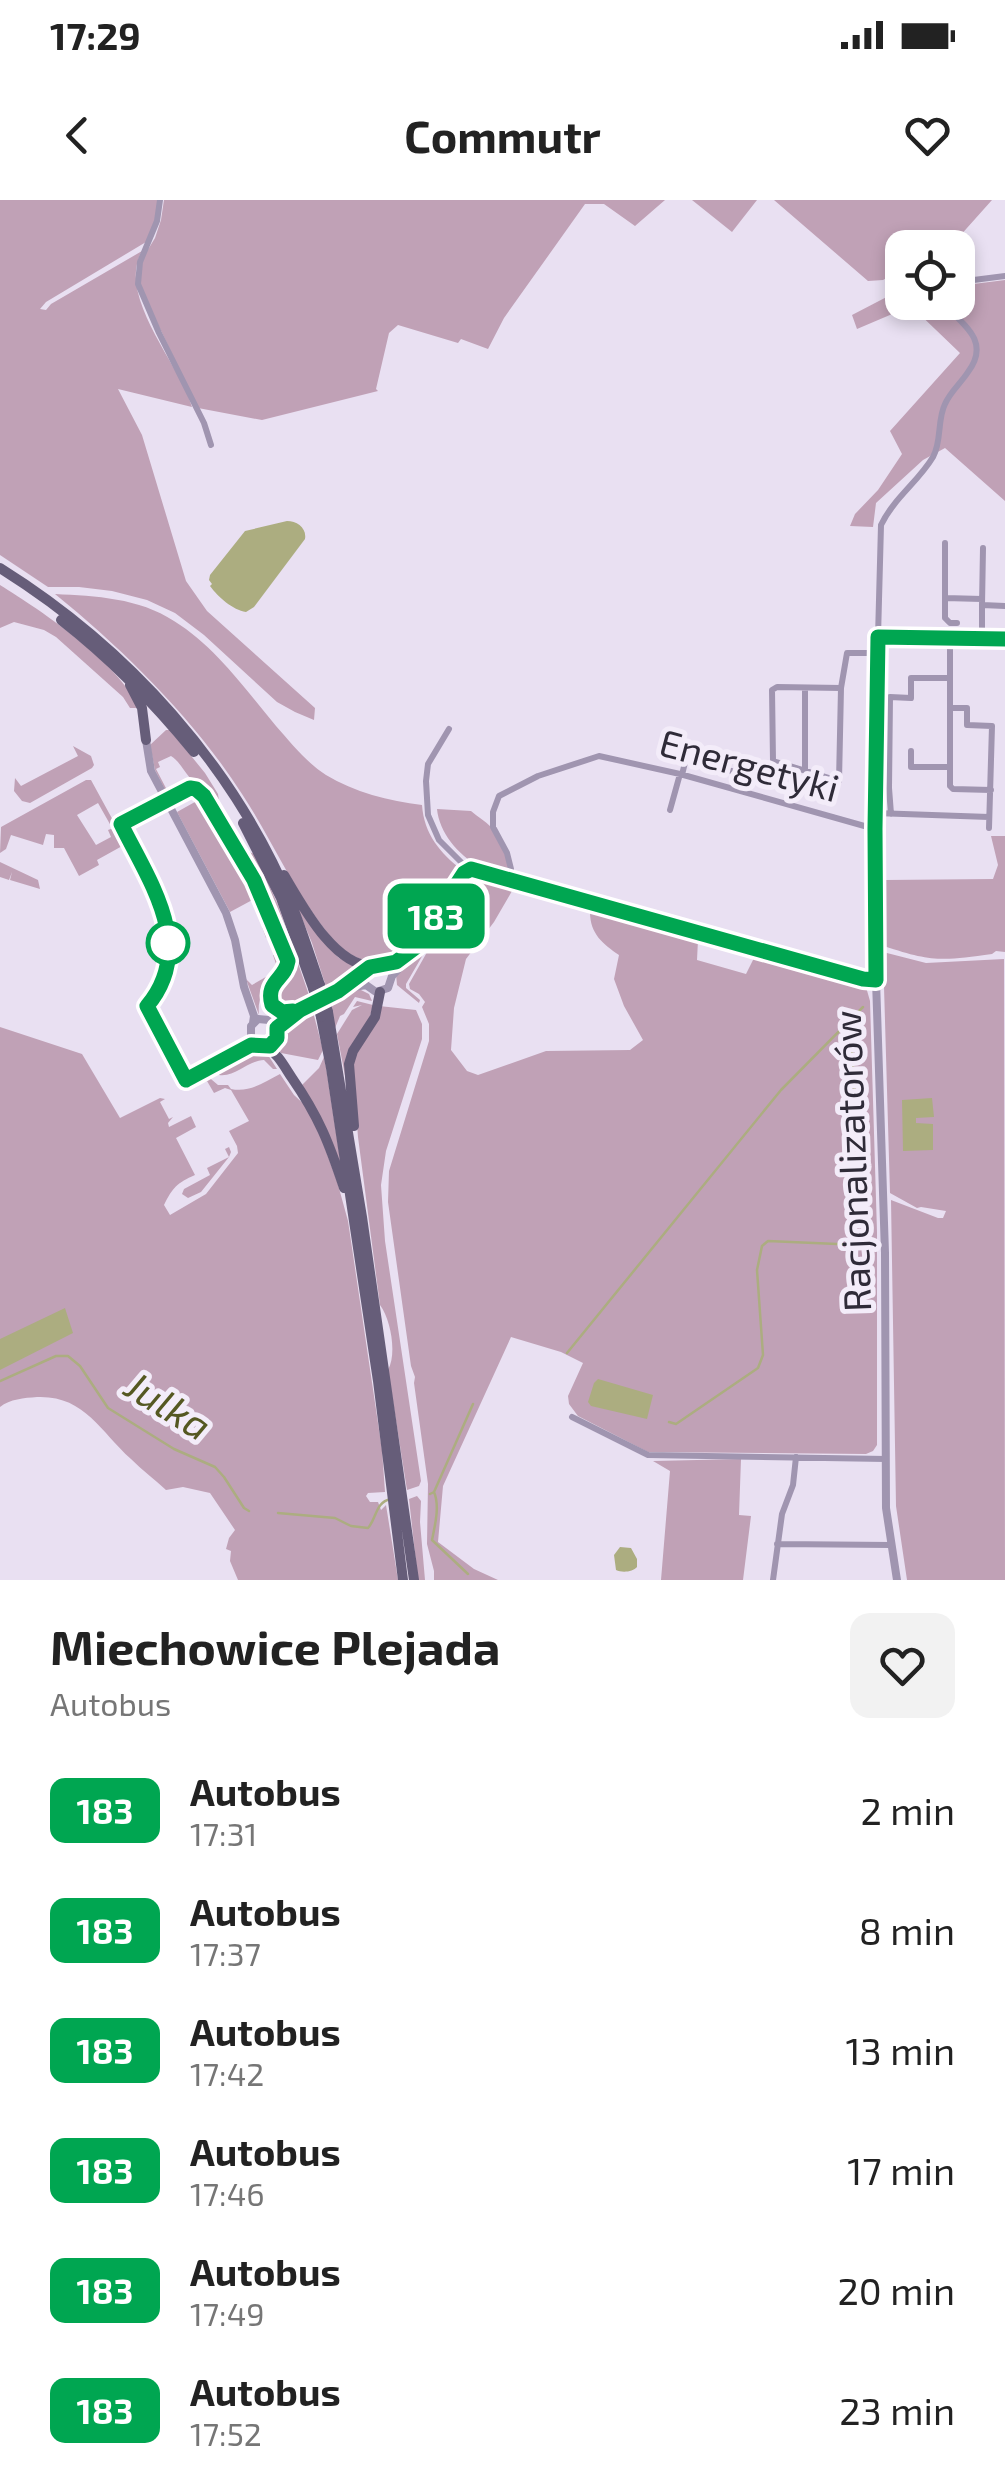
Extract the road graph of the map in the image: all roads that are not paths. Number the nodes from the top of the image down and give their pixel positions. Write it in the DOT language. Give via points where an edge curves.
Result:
graph roads {
  1 [pos="160,200"];
  2 [pos="1005,276"];
  3 [pos="975,280"];
  4 [pos="959,320"];
  5 [pos="210,444"];
  6 [pos="945,543"];
  7 [pos="983,548"];
  8 [pos="0,572"];
  9 [pos="945,598"];
  10 [pos="982,602"];
  11 [pos="1005,606"];
  12 [pos="957,623"];
  13 [pos="878,637"];
  14 [pos="950,638"];
  15 [pos="982,638"];
  16 [pos="1005,639"];
  17 [pos="877,653"];
  18 [pos="122,672"];
  19 [pos="950,678"];
  20 [pos="805,688"];
  21 [pos="841,688"];
  22 [pos="950,708"];
  23 [pos="449,729"];
  24 [pos="146,740"];
  25 [pos="911,751"];
  26 [pos="950,767"];
  27 [pos="805,770"];
  28 [pos="681,774"];
  29 [pos="990,790"];
  30 [pos="741,791"];
  31 [pos="238,802"];
  32 [pos="670,810"];
  33 [pos="875,814"];
  34 [pos="890,814"];
  35 [pos="989,817"];
  36 [pos="988,828"];
  37 [pos="875,829"];
  38 [pos="466,866"];
  39 [pos="510,880"];
  40 [pos="416,947"];
  41 [pos="373,968"];
  42 [pos="392,976"];
  43 [pos="876,980"];
  44 [pos="366,985"];
  45 [pos="317,986"];
  46 [pos="338,991"];
  47 [pos="380,992"];
  48 [pos="300,1010"];
  49 [pos="270,1020"];
  50 [pos="253,1024"];
  51 [pos="277,1028"];
  52 [pos="266,1046"];
  53 [pos="358,1219"];
  54 [pos="572,1417"];
  55 [pos="796,1456"];
  56 [pos="886,1459"];
  57 [pos="398,1507"];
  58 [pos="777,1544"];
  59 [pos="891,1545"];
  60 [pos="402,1580"];
  61 [pos="414,1580"];
  62 [pos="773,1580"];
  63 [pos="896,1580"];
  1 -- 5 [label="street" via="138,284"];
  2 -- 3 [label="street"];
  4 -- 13 [label="street, Racjonalizatorów" via="976,353 944,406 932,458 881,525"];
  6 -- 9 [label="street"];
  7 -- 10 [label="street"];
  8 -- 18 [label="main road"];
  8 -- 31 [label="main road" via="92,634 151,690"];
  9 -- 10 [label="street"];
  9 -- 12 [label="street" via="945,618"];
  10 -- 11 [label="street"];
  10 -- 15 [label="street"];
  13 -- 14 [label="street"];
  13 -- 17 [label="street, Racjonalizatorów"];
  14 -- 15 [label="street"];
  14 -- 19 [label="street"];
  15 -- 16 [label="street"];
  17 -- 21 [label="street" via="847,653"];
  17 -- 33 [label="street, Racjonalizatorów"];
  18 -- 24 [label="main road" via="142,708"];
  18 -- 45 [label="main road" via="235,807"];
  19 -- 22 [label="street"];
  19 -- 34 [label="street" via="911,678 911,700 890,697"];
  20 -- 21 [label="street"];
  20 -- 27 [label="street"];
  20 -- 27 [label="street" via="772,690 773,761"];
  21 -- 27 [label="street" via="840,781"];
  22 -- 26 [label="street"];
  22 -- 29 [label="street" via="967,708 966,725 992,726"];
  23 -- 38 [label="street" via="430,758 427,808 434,832"];
  24 -- 50 [label="street" via="150,772 226,912"];
  25 -- 26 [label="street" via="911,767"];
  26 -- 29 [label="street" via="954,789"];
  28 -- 30 [label="street, Energetyki"];
  28 -- 30 [label="street" via="686,758 701,762 745,775"];
  28 -- 32 [label="street"];
  28 -- 39 [label="street, Energetyki" via="598,756 499,796 493,827 507,853"];
  29 -- 35 [label="street"];
  30 -- 37 [label="street, Energetyki"];
  31 -- 41 [label="main road" via="332,945"];
  31 -- 45 [label="main road" via="291,903"];
  33 -- 34 [label="street"];
  33 -- 37 [label="street, Racjonalizatorów"];
  34 -- 35 [label="street"];
  35 -- 36 [label="street"];
  37 -- 43 [label="street, Racjonalizatorów"];
  38 -- 39 [label="street"];
  38 -- 40 [label="street"];
  39 -- 43 [label="street"];
  40 -- 41 [label="street"];
  40 -- 42 [label="street"];
  41 -- 42 [label="street" via="388,968"];
  41 -- 44 [label="street"];
  41 -- 46 [label="street"];
  42 -- 47 [label="street"];
  43 -- 56 [label="street, Racjonalizatorów"];
  44 -- 46 [label="street"];
  44 -- 47 [label="street"];
  45 -- 53 [label="main road, bridge"];
  46 -- 48 [label="street"];
  47 -- 53 [label="main road" via="349,1064"];
  48 -- 49 [label="street"];
  48 -- 51 [label="street"];
  49 -- 50 [label="street"];
  49 -- 51 [label="street"];
  50 -- 52 [label="street" via="251,1039"];
  51 -- 52 [label="street" via="277,1038"];
  52 -- 53 [label="main road" via="318,1118"];
  53 -- 57 [label="main road"];
  54 -- 55 [label="street" via="648,1454"];
  55 -- 56 [label="street"];
  55 -- 58 [label="street"];
  56 -- 59 [label="street, Racjonalizatorów"];
  57 -- 60 [label="main road"];
  57 -- 61 [label="main road"];
  58 -- 59 [label="street"];
  58 -- 62 [label="street"];
  59 -- 63 [label="street, Racjonalizatorów"];
}
